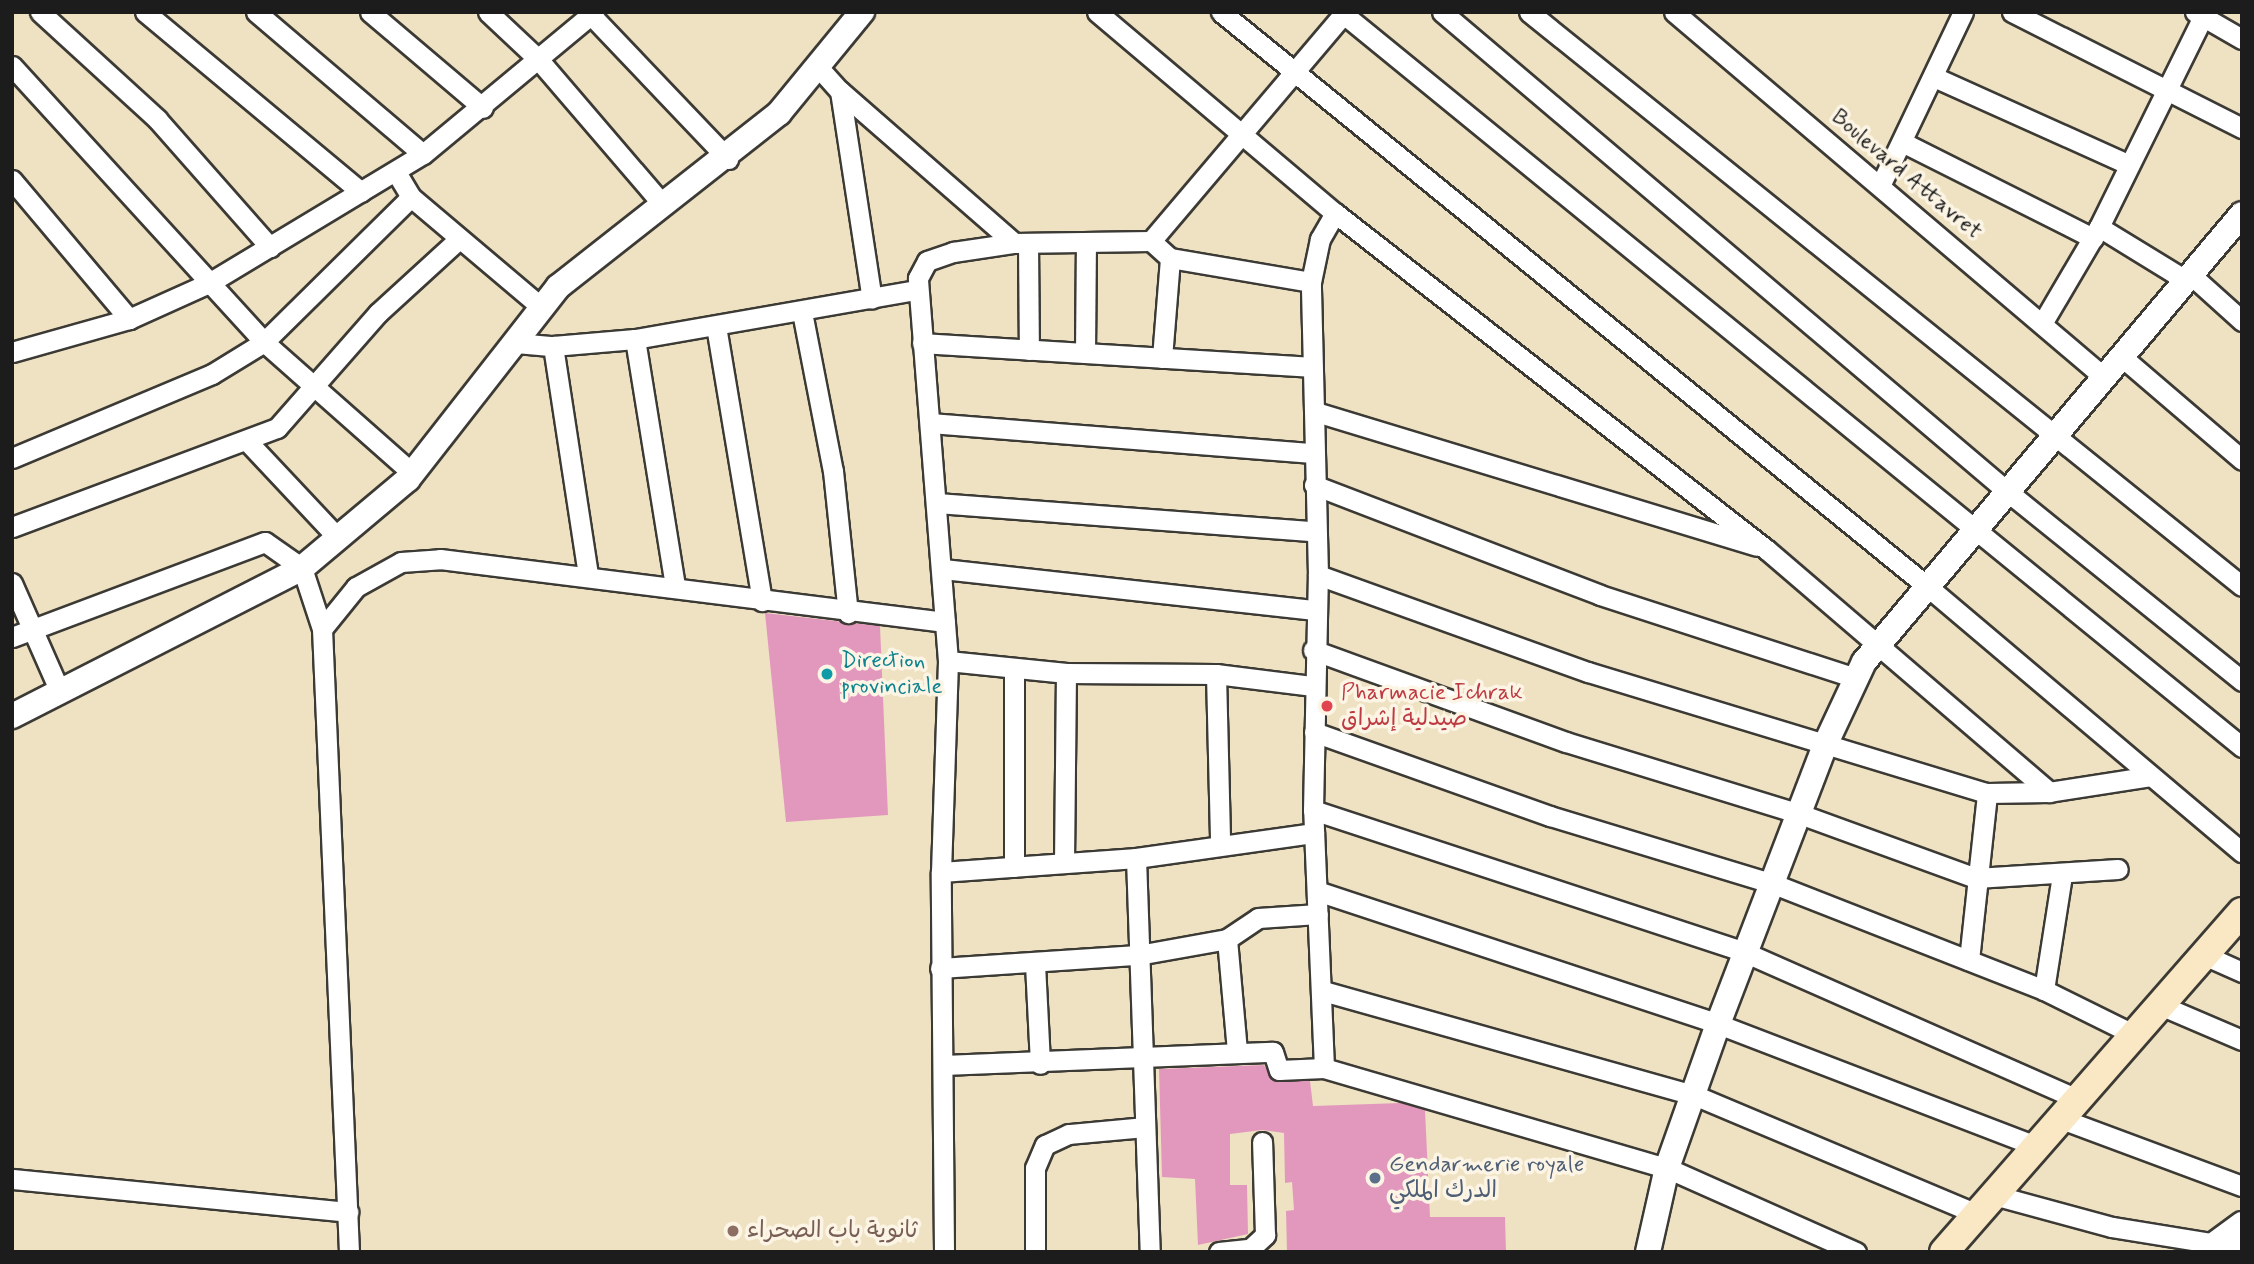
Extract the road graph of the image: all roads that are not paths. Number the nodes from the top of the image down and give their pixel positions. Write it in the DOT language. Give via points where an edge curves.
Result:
graph roads {
  1 [pos="40,12"];
  2 [pos="145,12"];
  3 [pos="256,12"];
  4 [pos="370,12"];
  5 [pos="488,12"];
  6 [pos="862,12"];
  7 [pos="1097,12"];
  8 [pos="1221,12"];
  9 [pos="1442,12"];
  10 [pos="1529,12"];
  11 [pos="1674,12"];
  12 [pos="1963,12"];
  13 [pos="2012,12"];
  14 [pos="1343,13"];
  15 [pos="593,14"];
  16 [pos="2199,15"];
  17 [pos="2242,39"];
  18 [pos="538,59"];
  19 [pos="12,66"];
  20 [pos="818,68"];
  21 [pos="1295,72"];
  22 [pos="1934,77"];
  23 [pos="2167,89"];
  24 [pos="840,91"];
  25 [pos="483,107"];
  26 [pos="2242,128"];
  27 [pos="1244,133"];
  28 [pos="1902,142"];
  29 [pos="424,154"];
  30 [pos="728,159"];
  31 [pos="2128,164"];
  32 [pos="396,172"];
  33 [pos="12,180"];
  34 [pos="1880,186"];
  35 [pos="361,192"];
  36 [pos="411,197"];
  37 [pos="663,205"];
  38 [pos="1335,213"];
  39 [pos="2242,214"];
  40 [pos="2096,232"];
  41 [pos="459,239"];
  42 [pos="1151,241"];
  43 [pos="1021,243"];
  44 [pos="270,247"];
  45 [pos="1086,247"];
  46 [pos="1170,258"];
  47 [pos="2189,278"];
  48 [pos="1311,282"];
  49 [pos="209,283"];
  50 [pos="916,290"];
  51 [pos="872,299"];
  52 [pos="541,307"];
  53 [pos="802,312"];
  54 [pos="129,319"];
  55 [pos="2242,321"];
  56 [pos="2043,323"];
  57 [pos="716,326"];
  58 [pos="635,339"];
  59 [pos="264,342"];
  60 [pos="516,343"];
  61 [pos="922,343"];
  62 [pos="553,346"];
  63 [pos="1029,349"];
  64 [pos="12,352"];
  65 [pos="1085,353"];
  66 [pos="2122,357"];
  67 [pos="1162,358"];
  68 [pos="1312,367"];
  69 [pos="2105,378"];
  70 [pos="318,388"];
  71 [pos="1316,411"];
  72 [pos="930,423"];
  73 [pos="2054,436"];
  74 [pos="247,441"];
  75 [pos="1314,453"];
  76 [pos="12,458"];
  77 [pos="2242,460"];
  78 [pos="412,473"];
  79 [pos="1314,485"];
  80 [pos="2008,492"];
  81 [pos="937,503"];
  82 [pos="12,527"];
  83 [pos="1313,531"];
  84 [pos="1975,532"];
  85 [pos="338,538"];
  86 [pos="1767,550"];
  87 [pos="302,568"];
  88 [pos="943,569"];
  89 [pos="1318,575"];
  90 [pos="588,576"];
  91 [pos="12,583"];
  92 [pos="2242,586"];
  93 [pos="675,587"];
  94 [pos="1928,587"];
  95 [pos="762,601"];
  96 [pos="1313,610"];
  97 [pos="848,613"];
  98 [pos="945,622"];
  99 [pos="322,629"];
  100 [pos="21,633"];
  101 [pos="1879,642"];
  102 [pos="1313,650"];
  103 [pos="948,661"];
  104 [pos="1014,669"];
  105 [pos="1066,673"];
  106 [pos="1216,674"];
  107 [pos="1856,678"];
  108 [pos="2242,681"];
  109 [pos="1313,686"];
  110 [pos="60,692"];
  111 [pos="12,716"];
  112 [pos="1314,732"];
  113 [pos="1826,743"];
  114 [pos="2242,747"];
  115 [pos="2151,776"];
  116 [pos="2049,792"];
  117 [pos="1987,793"];
  118 [pos="1313,810"];
  119 [pos="1800,814"];
  120 [pos="1314,832"];
  121 [pos="1220,841"];
  122 [pos="2242,852"];
  123 [pos="1136,858"];
  124 [pos="1063,863"];
  125 [pos="1014,867"];
  126 [pos="2118,869"];
  127 [pos="941,872"];
  128 [pos="2062,875"];
  129 [pos="1976,878"];
  130 [pos="1774,884"];
  131 [pos="1317,891"];
  132 [pos="2242,912"];
  133 [pos="1318,914"];
  134 [pos="1227,939"];
  135 [pos="1744,952"];
  136 [pos="1138,955"];
  137 [pos="2204,955"];
  138 [pos="1969,960"];
  139 [pos="1035,964"];
  140 [pos="940,968"];
  141 [pos="2242,972"];
  142 [pos="2044,990"];
  143 [pos="1323,991"];
  144 [pos="2160,1005"];
  145 [pos="1718,1024"];
  146 [pos="2135,1035"];
  147 [pos="2242,1040"];
  148 [pos="1237,1052"];
  149 [pos="1141,1055"];
  150 [pos="1040,1064"];
  151 [pos="943,1065"];
  152 [pos="1324,1068"];
  153 [pos="1694,1095"];
  154 [pos="2068,1108"];
  155 [pos="1144,1127"];
  156 [pos="1262,1142"];
  157 [pos="2034,1145"];
  158 [pos="1667,1168"];
  159 [pos="12,1179"];
  160 [pos="2242,1186"];
  161 [pos="1986,1204"];
  162 [pos="348,1212"];
  163 [pos="2242,1224"];
  164 [pos="2242,1248"];
  165 [pos="2208,1249"];
  166 [pos="349,1252"];
  167 [pos="944,1252"];
  168 [pos="1035,1252"];
  169 [pos="1150,1252"];
  170 [pos="1219,1252"];
  171 [pos="1648,1252"];
  172 [pos="1856,1252"];
  173 [pos="1944,1252"];
  1 -- 44 [label="street" via="157,119"];
  2 -- 35 [label="street"];
  3 -- 29 [label="street"];
  4 -- 25 [label="street"];
  5 -- 18 [label="street"];
  6 -- 20 [label="street"];
  7 -- 27 [label="street"];
  8 -- 21 [label="street"];
  9 -- 80 [label="street"];
  10 -- 73 [label="street"];
  11 -- 34 [label="street, Boulevard Attavret"];
  12 -- 22 [label="street"];
  13 -- 23 [label="street"];
  14 -- 21 [label="street"];
  14 -- 84 [label="street"];
  15 -- 18 [label="street"];
  15 -- 30 [label="street"];
  16 -- 17 [label="street"];
  16 -- 23 [label="street"];
  18 -- 25 [label="street"];
  18 -- 37 [label="street"];
  19 -- 49 [label="street"];
  20 -- 24 [label="street"];
  20 -- 30 [label="street"];
  21 -- 27 [label="street"];
  21 -- 94 [label="street"];
  22 -- 28 [label="street"];
  22 -- 31 [label="street"];
  23 -- 26 [label="street"];
  23 -- 31 [label="street"];
  24 -- 43 [label="street"];
  24 -- 51 [label="street"];
  25 -- 29 [label="street"];
  27 -- 38 [label="street"];
  27 -- 42 [label="street"];
  28 -- 34 [label="street"];
  28 -- 40 [label="street"];
  29 -- 32 [label="street"];
  30 -- 37 [label="street"];
  31 -- 40 [label="street"];
  32 -- 35 [label="street"];
  32 -- 36 [label="street"];
  33 -- 54 [label="street"];
  34 -- 56 [label="street, Boulevard Attavret"];
  35 -- 44 [label="street"];
  36 -- 41 [label="street"];
  36 -- 59 [label="street"];
  37 -- 52 [label="street" via="584,263"];
  38 -- 48 [label="street" via="1320,239"];
  38 -- 86 [label="street"];
  39 -- 47 [label="street"];
  40 -- 47 [label="street"];
  40 -- 56 [label="street"];
  41 -- 52 [label="street"];
  41 -- 70 [label="street" via="378,313"];
  42 -- 45 [label="street"];
  42 -- 46 [label="street"];
  43 -- 45 [label="street"];
  43 -- 50 [label="street" via="932,258"];
  43 -- 63 [label="street"];
  44 -- 49 [label="street"];
  45 -- 65 [label="street"];
  46 -- 48 [label="street"];
  46 -- 67 [label="street"];
  47 -- 55 [label="street"];
  47 -- 66 [label="street"];
  48 -- 68 [label="street"];
  49 -- 54 [label="street"];
  49 -- 59 [label="street"];
  50 -- 51 [label="street"];
  50 -- 61 [label="street"];
  51 -- 53 [label="street"];
  52 -- 60 [label="street"];
  53 -- 57 [label="street"];
  53 -- 97 [label="street" via="833,471"];
  54 -- 64 [label="street"];
  56 -- 69 [label="street, Boulevard Attavret"];
  57 -- 58 [label="street"];
  57 -- 95 [label="street"];
  58 -- 62 [label="street"];
  58 -- 93 [label="street"];
  59 -- 70 [label="street"];
  59 -- 76 [label="street" via="212,374"];
  60 -- 62 [label="street"];
  60 -- 78 [label="street"];
  61 -- 63 [label="street"];
  61 -- 72 [label="street"];
  62 -- 90 [label="street"];
  63 -- 65 [label="street"];
  65 -- 67 [label="street"];
  66 -- 69 [label="street"];
  66 -- 77 [label="street"];
  67 -- 68 [label="street"];
  68 -- 71 [label="street"];
  69 -- 73 [label="street"];
  70 -- 74 [label="street" via="277,428"];
  70 -- 78 [label="street"];
  71 -- 75 [label="street"];
  71 -- 86 [label="street"];
  72 -- 75 [label="street"];
  72 -- 81 [label="street"];
  73 -- 80 [label="street"];
  73 -- 92 [label="street"];
  74 -- 82 [label="street"];
  74 -- 85 [label="street"];
  75 -- 79 [label="street"];
  78 -- 85 [label="street"];
  79 -- 83 [label="street"];
  79 -- 107 [label="street" via="1600,595"];
  80 -- 84 [label="street"];
  80 -- 108 [label="street"];
  81 -- 83 [label="street"];
  81 -- 88 [label="street"];
  83 -- 89 [label="street"];
  84 -- 94 [label="street"];
  84 -- 114 [label="street"];
  85 -- 87 [label="street"];
  86 -- 101 [label="street"];
  87 -- 99 [label="street"];
  87 -- 100 [label="street" via="265,542"];
  87 -- 110 [label="street"];
  88 -- 96 [label="street"];
  88 -- 98 [label="street"];
  89 -- 96 [label="street"];
  89 -- 113 [label="street" via="1588,672"];
  90 -- 93 [label="street"];
  90 -- 99 [label="street" via="440,559 401,562 356,587"];
  91 -- 100 [label="street"];
  93 -- 95 [label="street"];
  94 -- 101 [label="street"];
  94 -- 115 [label="street"];
  95 -- 97 [label="street"];
  96 -- 102 [label="street"];
  97 -- 98 [label="street"];
  98 -- 103 [label="street"];
  99 -- 162 [label="street"];
  100 -- 110 [label="street"];
  101 -- 107 [label="street"];
  101 -- 116 [label="street"];
  102 -- 109 [label="street"];
  102 -- 119 [label="street" via="1566,742"];
  103 -- 104 [label="street"];
  103 -- 127 [label="street"];
  104 -- 105 [label="street"];
  104 -- 125 [label="street"];
  105 -- 106 [label="street"];
  105 -- 124 [label="street"];
  106 -- 109 [label="street"];
  106 -- 121 [label="street"];
  107 -- 113 [label="street"];
  109 -- 112 [label="street"];
  110 -- 111 [label="street"];
  112 -- 118 [label="street"];
  112 -- 130 [label="street" via="1550,816"];
  113 -- 117 [label="street"];
  113 -- 119 [label="street"];
  115 -- 116 [label="street"];
  115 -- 122 [label="street"];
  116 -- 117 [label="street"];
  117 -- 129 [label="street"];
  118 -- 120 [label="street"];
  118 -- 135 [label="street"];
  119 -- 129 [label="street"];
  119 -- 130 [label="street"];
  120 -- 121 [label="street"];
  120 -- 131 [label="street"];
  121 -- 123 [label="street"];
  123 -- 124 [label="street"];
  123 -- 136 [label="street"];
  124 -- 125 [label="street"];
  125 -- 127 [label="street"];
  126 -- 128 [label="street"];
  127 -- 140 [label="street"];
  128 -- 129 [label="street"];
  128 -- 142 [label="street"];
  129 -- 138 [label="street"];
  130 -- 135 [label="street"];
  130 -- 138 [label="street"];
  131 -- 133 [label="street"];
  131 -- 145 [label="street"];
  132 -- 137 [label="main road"];
  133 -- 134 [label="street" via="1258,918"];
  133 -- 143 [label="street"];
  134 -- 136 [label="street"];
  134 -- 148 [label="street"];
  135 -- 145 [label="street"];
  135 -- 154 [label="street"];
  136 -- 139 [label="street"];
  136 -- 149 [label="street"];
  137 -- 141 [label="street"];
  137 -- 144 [label="main road"];
  138 -- 142 [label="street"];
  139 -- 140 [label="street"];
  139 -- 150 [label="street"];
  140 -- 151 [label="street"];
  142 -- 146 [label="street"];
  143 -- 152 [label="street"];
  143 -- 153 [label="street"];
  144 -- 146 [label="main road"];
  144 -- 147 [label="street"];
  145 -- 153 [label="street"];
  145 -- 157 [label="street"];
  146 -- 154 [label="main road"];
  148 -- 149 [label="street"];
  148 -- 152 [label="street" via="1273,1052 1279,1070"];
  149 -- 150 [label="street"];
  149 -- 155 [label="street"];
  150 -- 151 [label="street"];
  151 -- 167 [label="street"];
  152 -- 158 [label="street"];
  153 -- 158 [label="street"];
  153 -- 161 [label="street"];
  154 -- 157 [label="main road"];
  154 -- 160 [label="street"];
  155 -- 168 [label="street" via="1069,1134 1045,1145 1035,1168"];
  155 -- 169 [label="street"];
  156 -- 170 [label="street" via="1265,1235 1250,1249"];
  157 -- 161 [label="main road"];
  158 -- 171 [label="street"];
  158 -- 172 [label="street"];
  159 -- 162 [label="street"];
  161 -- 165 [label="street"];
  161 -- 173 [label="main road"];
  162 -- 166 [label="street"];
  163 -- 165 [label="street"];
  164 -- 165 [label="street"];
}
